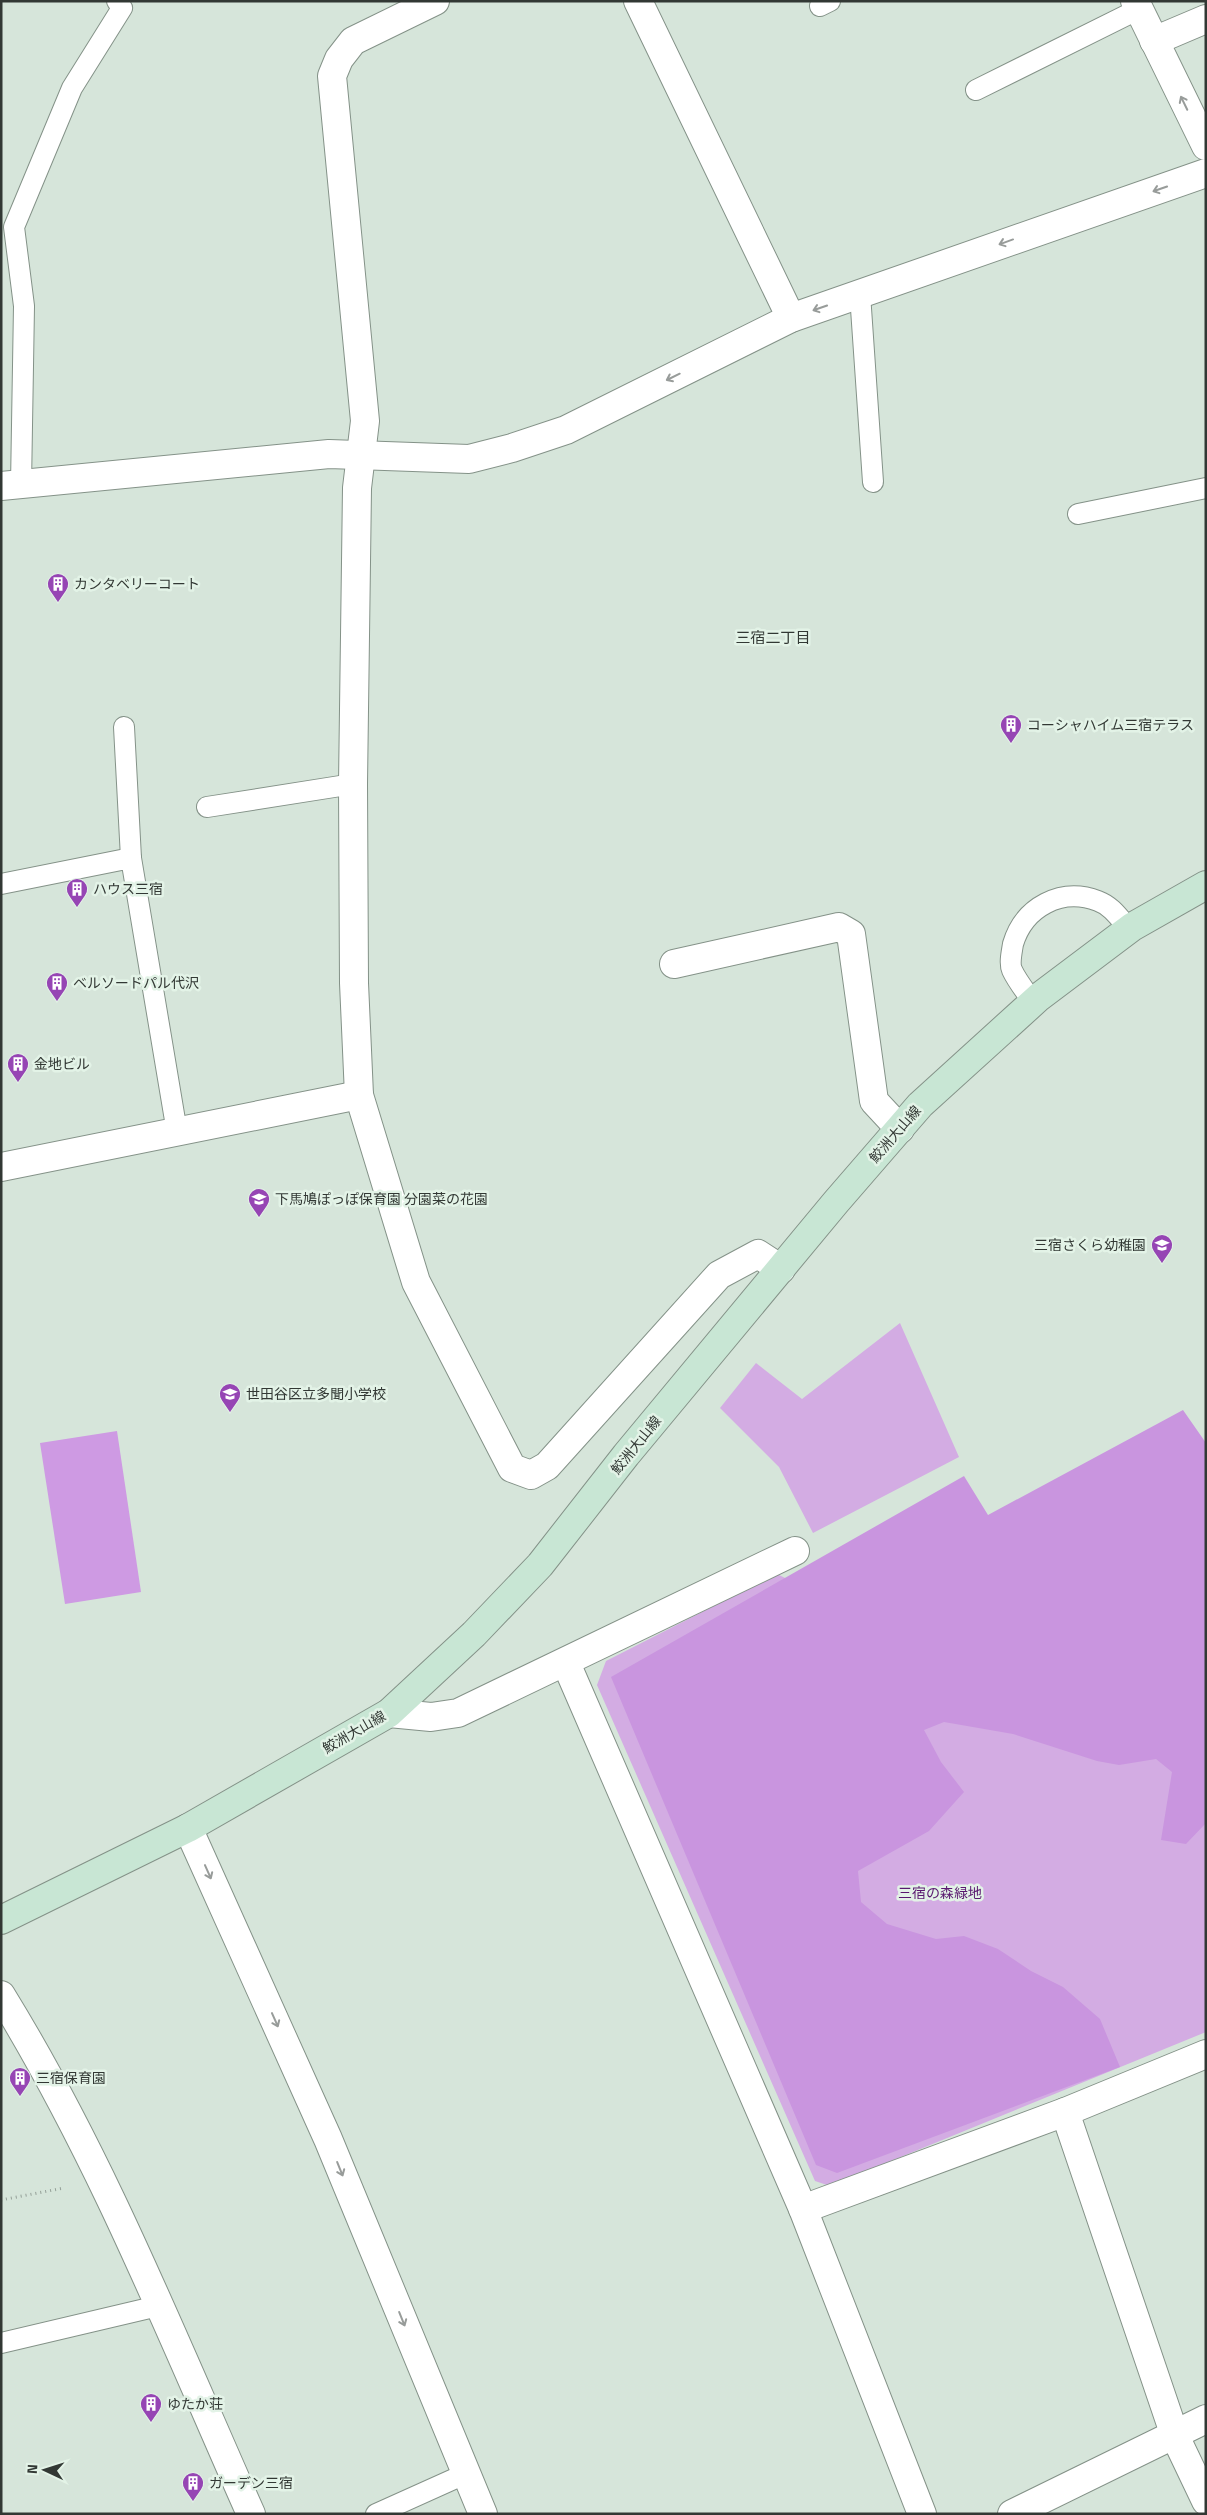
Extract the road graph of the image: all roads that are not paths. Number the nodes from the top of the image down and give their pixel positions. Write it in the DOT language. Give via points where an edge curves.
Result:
graph roads {
  1 [pos="117,1"];
  2 [pos="435,1"];
  3 [pos="638,1"];
  4 [pos="1137,5"];
  5 [pos="1206,19"];
  6 [pos="1154,41"];
  7 [pos="976,90"];
  8 [pos="1206,146"];
  9 [pos="1206,173"];
  10 [pos="860,294"];
  11 [pos="792,318"];
  12 [pos="361,454"];
  13 [pos="873,482"];
  14 [pos="11,485"];
  15 [pos="1206,488"];
  16 [pos="1078,514"];
  17 [pos="124,728"];
  18 [pos="353,784"];
  19 [pos="207,807"];
  20 [pos="131,858"];
  21 [pos="1,884"];
  22 [pos="1206,885"];
  23 [pos="1129,929"];
  24 [pos="674,964"];
  25 [pos="1033,1002"];
  26 [pos="359,1095"];
  27 [pos="900,1128"];
  28 [pos="177,1132"];
  29 [pos="1,1167"];
  30 [pos="781,1269"];
  31 [pos="795,1551"];
  32 [pos="566,1663"];
  33 [pos="389,1713"];
  34 [pos="188,1828"];
  35 [pos="1,1920"];
  36 [pos="1,1995"];
  37 [pos="1206,2054"];
  38 [pos="1065,2112"];
  39 [pos="803,2209"];
  40 [pos="158,2306"];
  41 [pos="1,2343"];
  42 [pos="1206,2420"];
  43 [pos="1175,2436"];
  44 [pos="465,2474"];
  45 [pos="1206,2501"];
  46 [pos="250,2514"];
  47 [pos="376,2514"];
  48 [pos="483,2514"];
  49 [pos="922,2514"];
  50 [pos="1012,2514"];
  1 -- 14 [label="lane" via="122,8 72,88 14,227 24,306"];
  2 -- 12 [label="street" via="353,41 339,59 332,76 365,421"];
  3 -- 11 [label="street"];
  4 -- 6 [label="street"];
  4 -- 7 [label="lane"];
  5 -- 6 [label="street"];
  8 -- 6 [label="street, one-way"];
  9 -- 10 [label="street, one-way"];
  10 -- 11 [label="street, one-way"];
  10 -- 13 [label="lane"];
  11 -- 12 [label="street, one-way" via="566,430 512,448 469,459"];
  12 -- 14 [label="street" via="320,455"];
  12 -- 18 [label="street"];
  15 -- 16 [label="lane"];
  17 -- 20 [label="lane"];
  18 -- 19 [label="lane"];
  18 -- 26 [label="street" via="354,983"];
  20 -- 21 [label="lane"];
  20 -- 28 [label="lane"];
  22 -- 23 [label="main road, 鮫洲大山線"];
  23 -- 25 [label="main road, 鮫洲大山線"];
  23 -- 25 [label="lane" via="1111,908 1099,901 1083,898 1062,898 1027,916 1018,929 1011,969"];
  24 -- 27 [label="street" via="839,927 851,934 874,1101"];
  25 -- 27 [label="main road, 鮫洲大山線" via="920,1105"];
  26 -- 28 [label="street"];
  26 -- 30 [label="street" via="416,1282 512,1468 531,1475 547,1466 719,1275 758,1254"];
  27 -- 30 [label="main road, 鮫洲大山線"];
  28 -- 29 [label="street"];
  30 -- 33 [label="main road, 鮫洲大山線" via="626,1455 540,1565 474,1634"];
  31 -- 32 [label="street"];
  32 -- 33 [label="street" via="458,1713 430,1717"];
  32 -- 39 [label="street"];
  33 -- 34 [label="main road, 鮫洲大山線"];
  34 -- 35 [label="main road, 鮫洲大山線"];
  34 -- 44 [label="street, one-way" via="328,2139"];
  36 -- 40 [label="street" via="104,2181"];
  37 -- 38 [label="street"];
  38 -- 39 [label="street"];
  38 -- 43 [label="street"];
  39 -- 49 [label="street"];
  40 -- 41 [label="lane"];
  40 -- 46 [label="street"];
  42 -- 43 [label="street"];
  43 -- 45 [label="street"];
  43 -- 50 [label="street"];
  44 -- 47 [label="lane"];
  44 -- 48 [label="street"];
}
